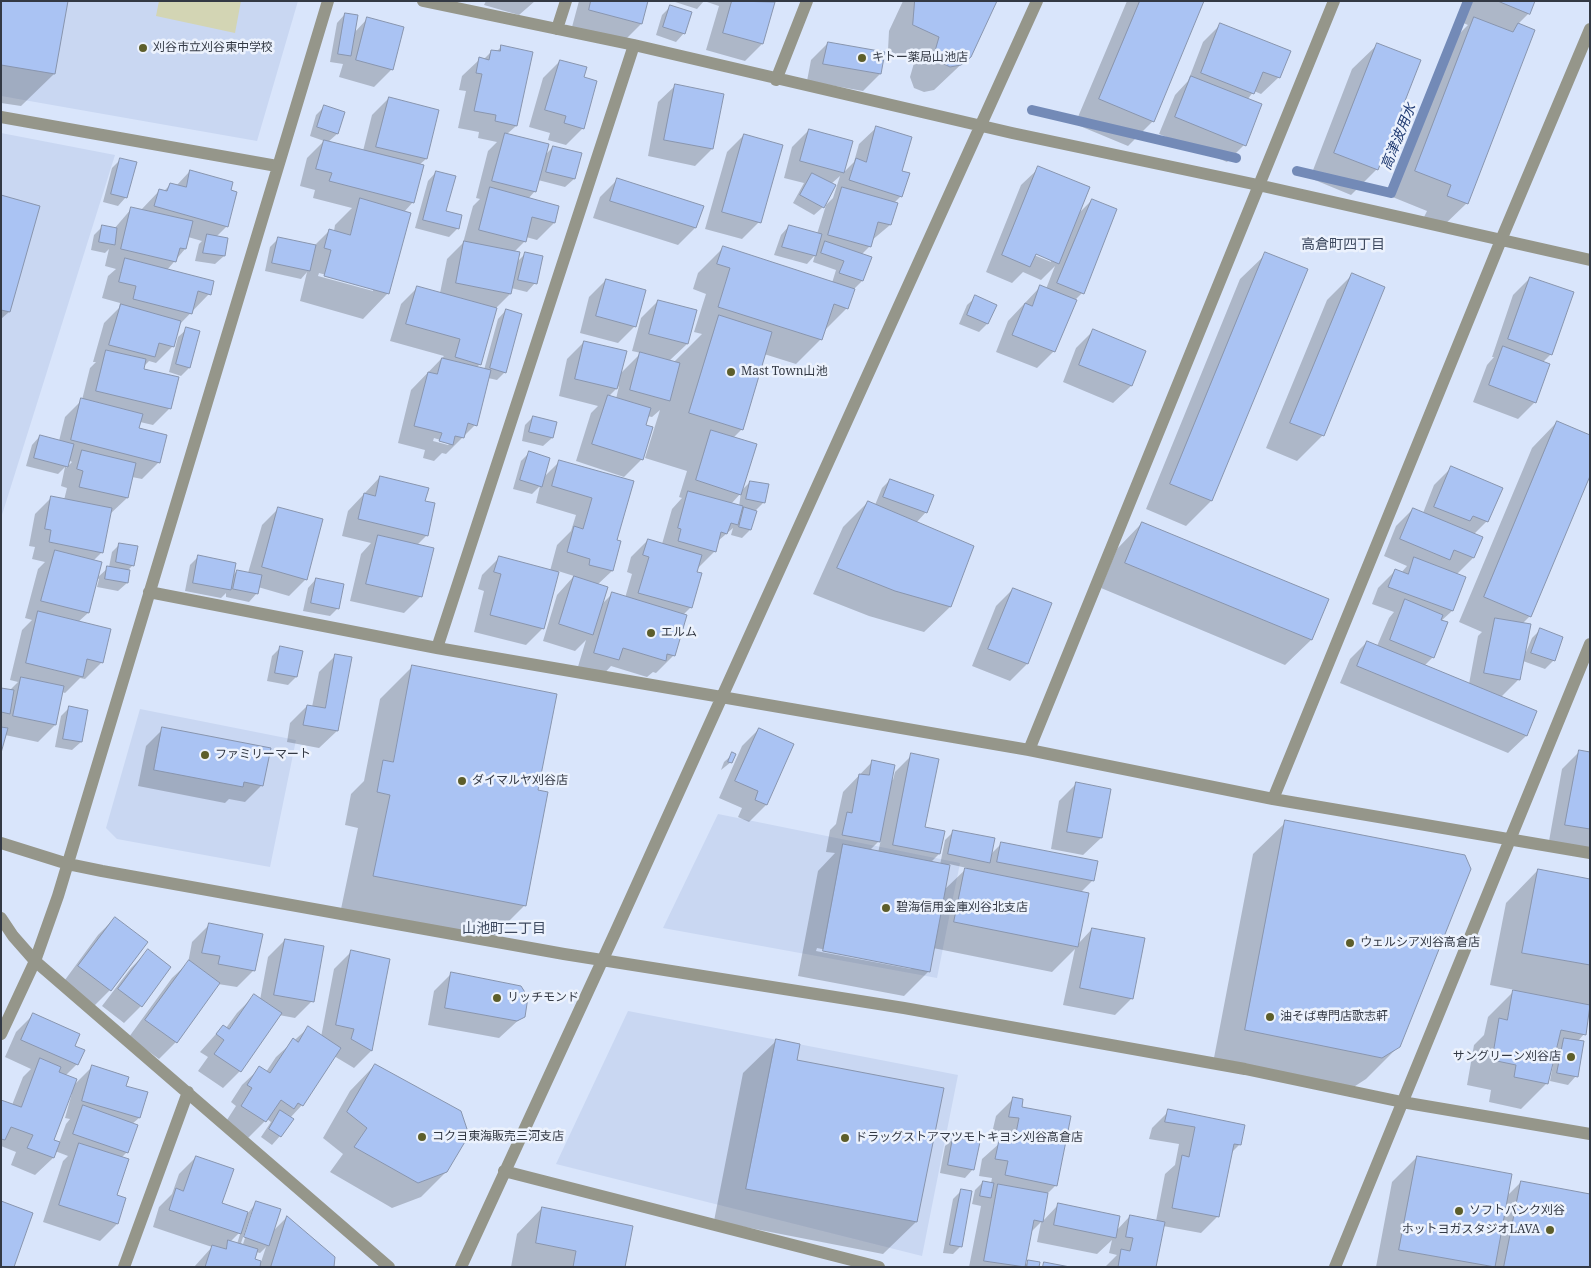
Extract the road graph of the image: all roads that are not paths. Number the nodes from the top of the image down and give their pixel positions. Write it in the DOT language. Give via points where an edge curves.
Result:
graph roads {
  1 [pos="328,1"];
  2 [pos="423,1"];
  3 [pos="566,1"];
  4 [pos="807,1"];
  5 [pos="1037,1"];
  6 [pos="1334,1"];
  7 [pos="557,29"];
  8 [pos="1590,29"];
  9 [pos="634,45"];
  10 [pos="776,80"];
  11 [pos="1,117"];
  12 [pos="981,125"];
  13 [pos="277,166"];
  14 [pos="1258,184"];
  15 [pos="1501,240"];
  16 [pos="1590,260"];
  17 [pos="149,592"];
  18 [pos="1590,644"];
  19 [pos="437,648"];
  20 [pos="723,696"];
  21 [pos="1029,750"];
  22 [pos="1273,799"];
  23 [pos="1510,839"];
  24 [pos="1,843"];
  25 [pos="1590,853"];
  26 [pos="68,864"];
  27 [pos="1,918"];
  28 [pos="602,960"];
  29 [pos="35,961"];
  30 [pos="1,1034"];
  31 [pos="188,1092"];
  32 [pos="1402,1102"];
  33 [pos="1590,1134"];
  34 [pos="504,1171"];
  35 [pos="124,1267"];
  36 [pos="389,1267"];
  37 [pos="460,1267"];
  38 [pos="879,1267"];
  39 [pos="1335,1267"];
  1 -- 13 [label="street"];
  2 -- 7 [label="street"];
  3 -- 7 [label="street"];
  4 -- 10 [label="street"];
  5 -- 12 [label="street"];
  6 -- 14 [label="street"];
  7 -- 9 [label="street"];
  8 -- 15 [label="street"];
  9 -- 10 [label="street"];
  9 -- 19 [label="street"];
  10 -- 12 [label="street"];
  11 -- 13 [label="street"];
  12 -- 14 [label="street"];
  12 -- 20 [label="street"];
  13 -- 17 [label="street"];
  14 -- 15 [label="street"];
  14 -- 21 [label="street"];
  15 -- 16 [label="street"];
  15 -- 22 [label="street"];
  17 -- 19 [label="street"];
  17 -- 26 [label="street"];
  18 -- 23 [label="street"];
  19 -- 20 [label="street"];
  20 -- 21 [label="street"];
  20 -- 28 [label="street"];
  21 -- 22 [label="street"];
  22 -- 23 [label="street"];
  23 -- 25 [label="street"];
  23 -- 32 [label="street"];
  24 -- 26 [label="street"];
  26 -- 28 [label="street"];
  26 -- 29 [label="street"];
  27 -- 29 [label="street"];
  28 -- 32 [label="street" via="904,1008 1245,1068"];
  28 -- 34 [label="street"];
  29 -- 30 [label="street"];
  29 -- 31 [label="street"];
  31 -- 35 [label="street"];
  31 -- 36 [label="street"];
  32 -- 33 [label="street"];
  32 -- 39 [label="street"];
  34 -- 37 [label="street"];
  34 -- 38 [label="street"];
}
